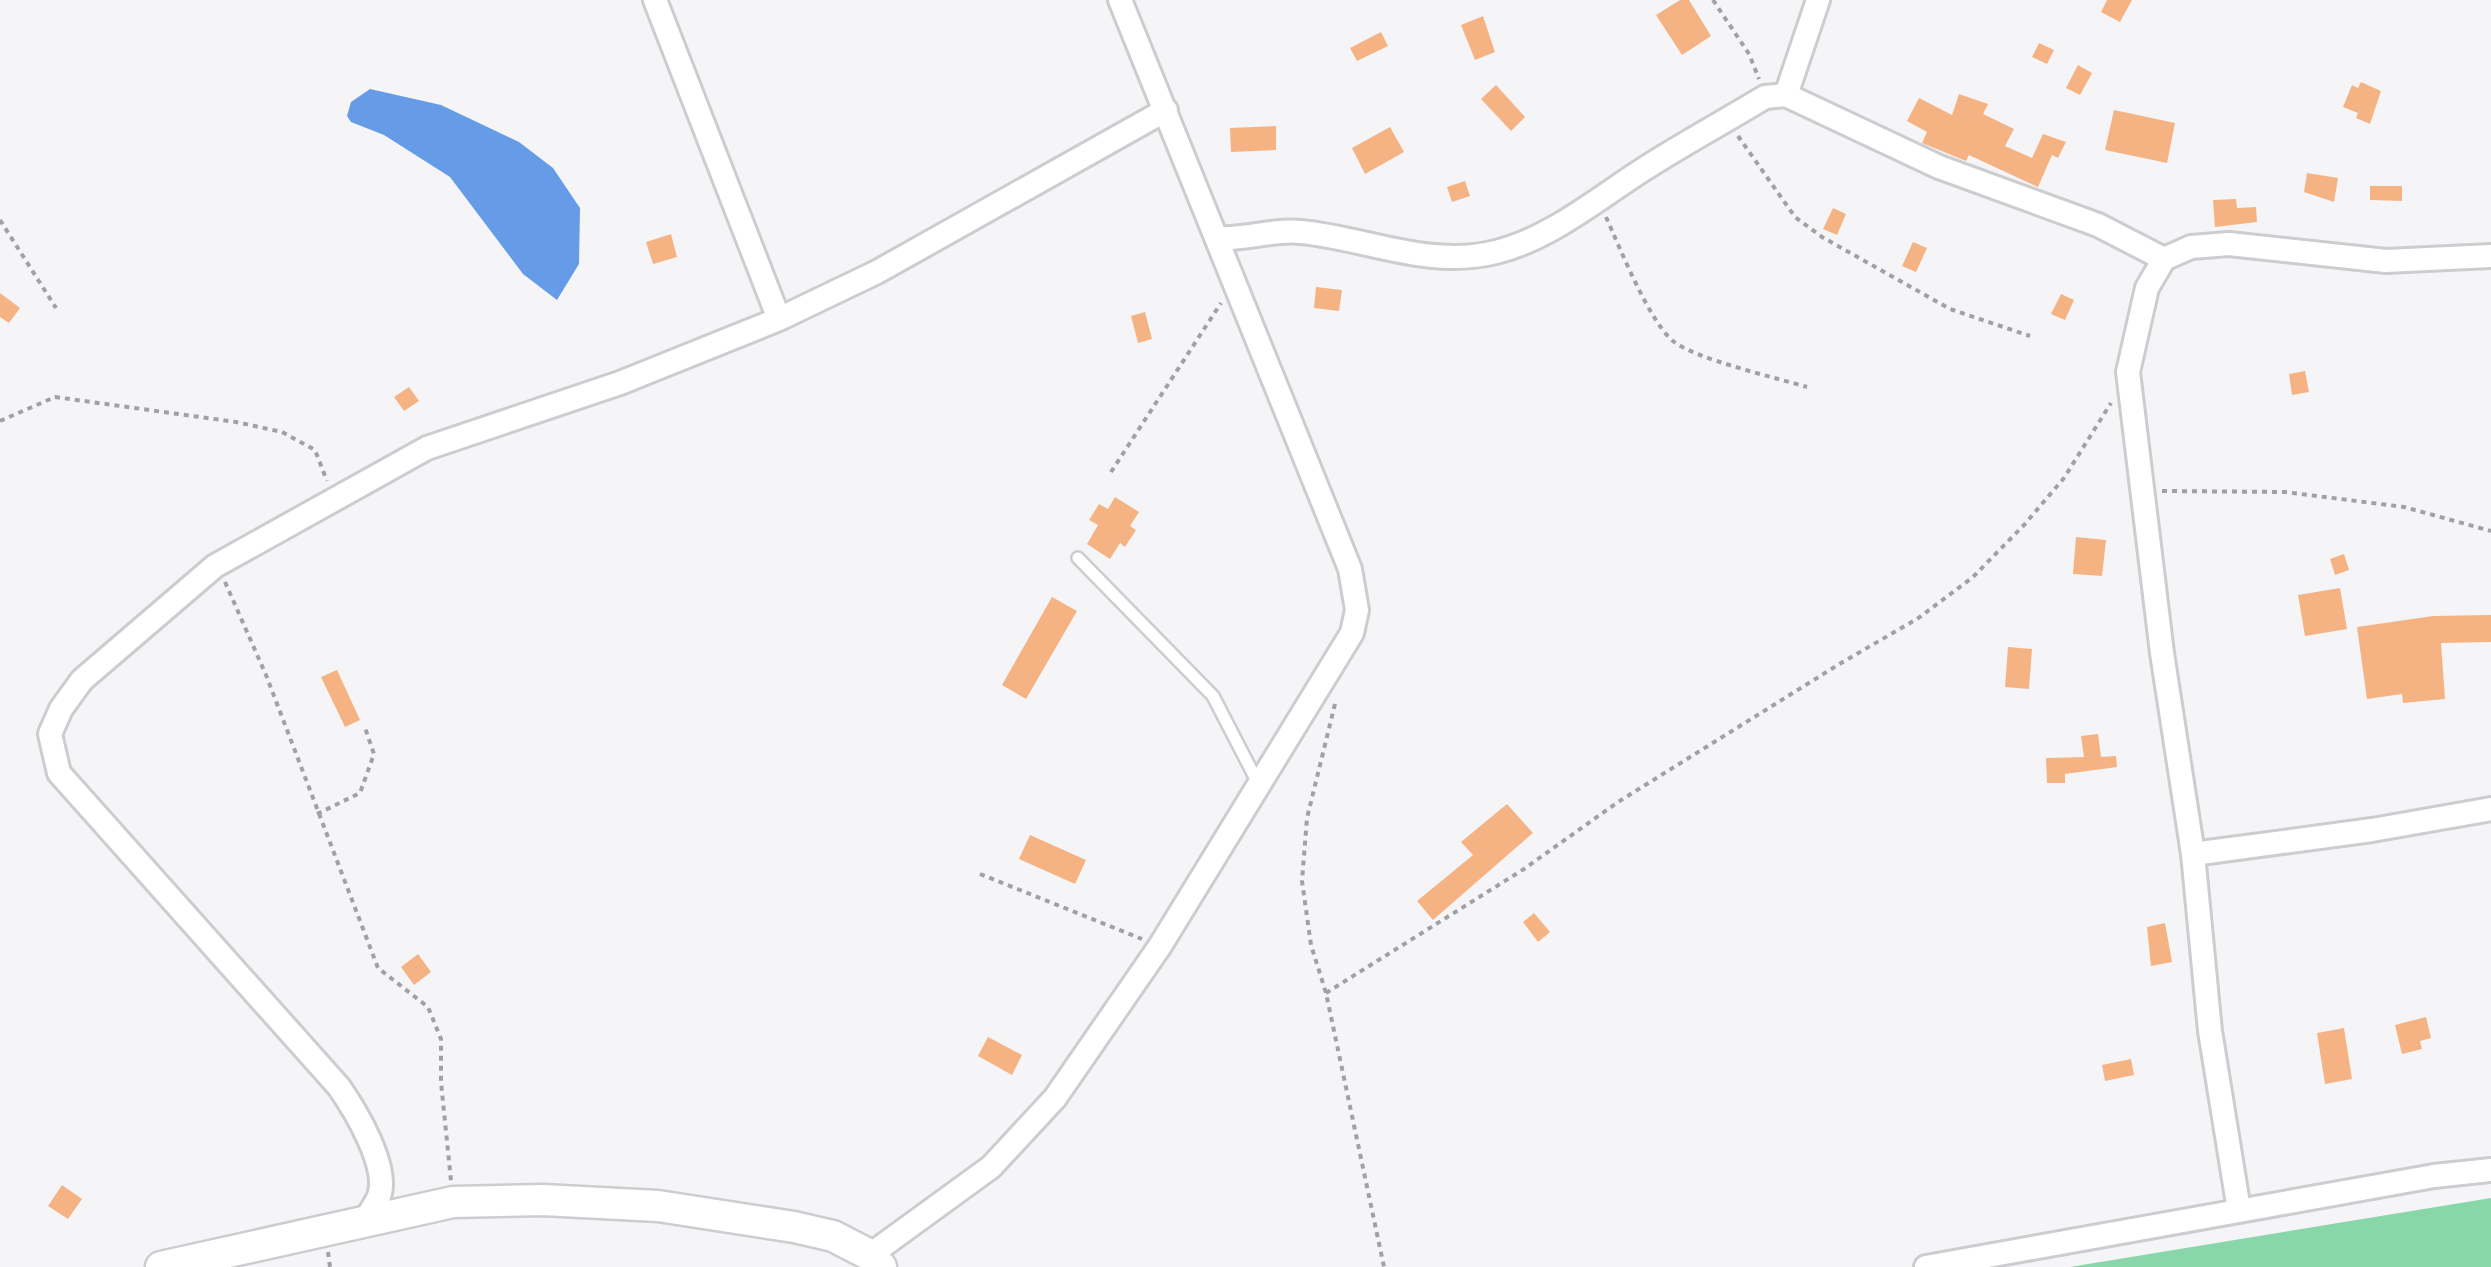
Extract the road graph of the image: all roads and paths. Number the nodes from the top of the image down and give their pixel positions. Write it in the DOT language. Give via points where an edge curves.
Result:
graph roads {
  1 [pos="655,0"];
  2 [pos="1120,0"];
  3 [pos="1712,0"];
  4 [pos="1818,0"];
  5 [pos="1776,96"];
  6 [pos="1166,110"];
  7 [pos="1726,120"];
  8 [pos="1598,199"];
  9 [pos="0,220"];
  10 [pos="1218,238"];
  11 [pos="2491,256"];
  12 [pos="2164,259"];
  13 [pos="1235,283"];
  14 [pos="56,308"];
  15 [pos="780,319"];
  16 [pos="2030,336"];
  17 [pos="2128,372"];
  18 [pos="1807,387"];
  19 [pos="0,421"];
  20 [pos="1110,472"];
  21 [pos="2142,491"];
  22 [pos="335,499"];
  23 [pos="2491,530"];
  24 [pos="1078,558"];
  25 [pos="222,575"];
  26 [pos="1335,702"];
  27 [pos="364,725"];
  28 [pos="1260,785"];
  29 [pos="2491,809"];
  30 [pos="317,814"];
  31 [pos="2193,854"];
  32 [pos="980,874"];
  33 [pos="1160,946"];
  34 [pos="1326,993"];
  35 [pos="2491,1170"];
  36 [pos="453,1202"];
  37 [pos="2239,1210"];
  38 [pos="364,1222"];
  39 [pos="875,1261"];
  40 [pos="161,1267"];
  41 [pos="1384,1267"];
  42 [pos="1926,1267"];
  1 -- 15 [label="street"];
  2 -- 6 [label="street"];
  3 -- 5 [label="path"];
  4 -- 5 [label="street"];
  5 -- 7 [label="street"];
  5 -- 12 [label="street" via="1939,167 2098,225"];
  6 -- 10 [label="street"];
  6 -- 15 [label="street"];
  7 -- 8 [label="street"];
  7 -- 16 [label="path" via="1796,217 1822,236 1950,308"];
  8 -- 10 [label="street" via="1497,252 1460,257 1298,232"];
  8 -- 18 [label="path" via="1672,340"];
  9 -- 14 [label="path"];
  10 -- 13 [label="street"];
  11 -- 12 [label="street" via="2386,261 2229,244 2191,246"];
  12 -- 17 [label="street" via="2147,288"];
  13 -- 20 [label="path"];
  13 -- 28 [label="street" via="1350,570 1357,610 1352,633"];
  15 -- 22 [label="street" via="620,383 427,448"];
  17 -- 21 [label="street"];
  17 -- 34 [label="path" via="2064,478 1973,577 1917,619 1618,802"];
  19 -- 22 [label="path" via="55,398 282,432 315,450"];
  21 -- 23 [label="path" via="2286,492 2404,507"];
  21 -- 31 [label="street"];
  22 -- 38 [label="street" via="214,566 166,605 82,680 50,734 59,773 339,1087 364,1124 381,1192"];
  24 -- 28 [label="lane" via="1214,696"];
  25 -- 30 [label="path"];
  26 -- 34 [label="path" via="1307,818 1302,881"];
  27 -- 30 [label="path" via="374,754 360,792"];
  28 -- 33 [label="street"];
  29 -- 31 [label="street"];
  30 -- 36 [label="path" via="378,968 428,1007 441,1039"];
  31 -- 37 [label="street" via="2210,1030"];
  32 -- 33 [label="path"];
  33 -- 39 [label="street" via="1055,1098 1004,1153"];
  34 -- 41 [label="path"];
  35 -- 37 [label="street"];
  36 -- 38 [label="street"];
  36 -- 39 [label="street" via="658,1206 833,1236"];
  37 -- 42 [label="street"];
  38 -- 40 [label="street"];
}
